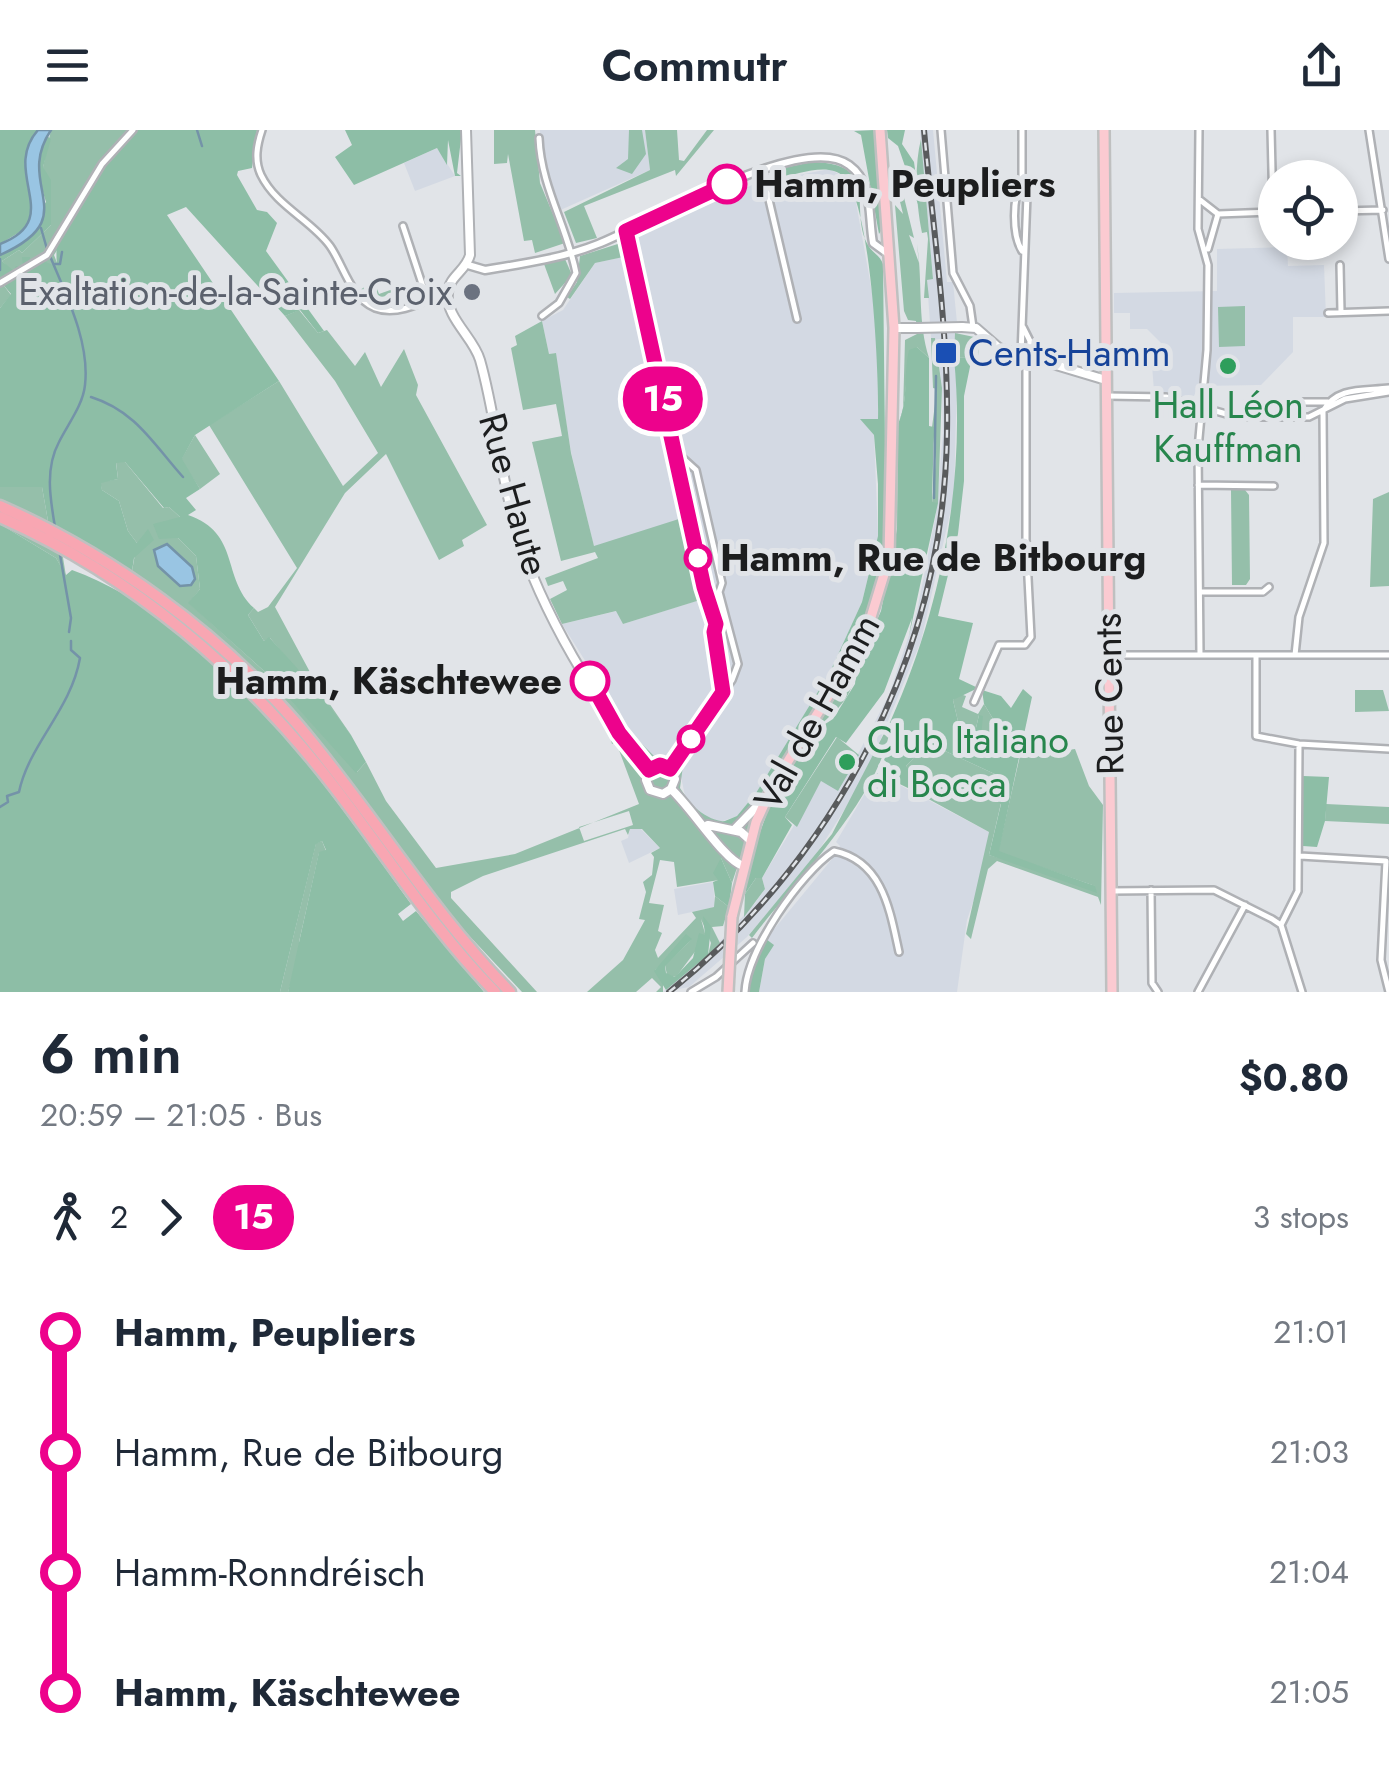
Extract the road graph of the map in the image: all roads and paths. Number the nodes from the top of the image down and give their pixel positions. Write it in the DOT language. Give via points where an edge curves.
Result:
graph roads {
  1 [pos="134,130"];
  2 [pos="262,130"];
  3 [pos="466,130"];
  4 [pos="880,130"];
  5 [pos="942,130"];
  6 [pos="1022,130"];
  7 [pos="1104,130"];
  8 [pos="1200,130"];
  9 [pos="1271,130"];
  10 [pos="1369,130"];
  11 [pos="539,138"];
  12 [pos="1272,160"];
  13 [pos="762,170"];
  14 [pos="1022,181"];
  15 [pos="1200,200"];
  16 [pos="1384,210"];
  17 [pos="1358,211"];
  18 [pos="1258,213"];
  19 [pos="1218,214"];
  20 [pos="403,226"];
  21 [pos="626,231"];
  22 [pos="872,235"];
  23 [pos="890,241"];
  24 [pos="1022,251"];
  25 [pos="572,252"];
  26 [pos="1208,252"];
  27 [pos="891,255"];
  28 [pos="1389,259"];
  29 [pos="468,265"];
  30 [pos="1340,265"];
  31 [pos="0,283"];
  32 [pos="448,291"];
  33 [pos="427,300"];
  34 [pos="1389,311"];
  35 [pos="1328,313"];
  36 [pos="1341,313"];
  37 [pos="542,316"];
  38 [pos="797,319"];
  39 [pos="973,327"];
  40 [pos="894,328"];
  41 [pos="1025,356"];
  42 [pos="1106,380"];
  43 [pos="1389,390"];
  44 [pos="1107,396"];
  45 [pos="1309,401"];
  46 [pos="1328,402"];
  47 [pos="1200,408"];
  48 [pos="1323,411"];
  49 [pos="1311,416"];
  50 [pos="1289,417"];
  51 [pos="1322,430"];
  52 [pos="674,450"];
  53 [pos="696,470"];
  54 [pos="679,474"];
  55 [pos="1198,485"];
  56 [pos="1274,486"];
  57 [pos="0,506"];
  58 [pos="0,517"];
  59 [pos="715,554"];
  60 [pos="698,558"];
  61 [pos="1269,587"];
  62 [pos="719,592"];
  63 [pos="1200,592"];
  64 [pos="710,594"];
  65 [pos="722,606"];
  66 [pos="713,609"];
  67 [pos="725,622"];
  68 [pos="716,624"];
  69 [pos="1109,655"];
  70 [pos="1256,655"];
  71 [pos="1295,655"];
  72 [pos="1389,655"];
  73 [pos="1200,656"];
  74 [pos="738,664"];
  75 [pos="722,667"];
  76 [pos="723,692"];
  77 [pos="974,702"];
  78 [pos="1299,744"];
  79 [pos="1389,749"];
  80 [pos="670,769"];
  81 [pos="649,770"];
  82 [pos="772,787"];
  83 [pos="672,790"];
  84 [pos="704,823"];
  85 [pos="734,830"];
  86 [pos="750,840"];
  87 [pos="1300,856"];
  88 [pos="1388,861"];
  89 [pos="743,866"];
  90 [pos="1387,874"];
  91 [pos="1151,890"];
  92 [pos="1111,891"];
  93 [pos="1245,905"];
  94 [pos="1281,925"];
  95 [pos="753,943"];
  96 [pos="899,952"];
  97 [pos="496,992"];
  98 [pos="510,992"];
  99 [pos="691,992"];
  100 [pos="728,992"];
  101 [pos="745,992"];
  102 [pos="1112,992"];
  103 [pos="1158,992"];
  104 [pos="1198,992"];
  105 [pos="1302,992"];
  106 [pos="1388,992"];
  1 -- 31 [label="street" via="102,164 52,248"];
  2 -- 33 [label="street" via="256,150 260,173 330,246 360,298 386,311"];
  3 -- 29 [label="main road"];
  4 -- 23 [label="main road, Val de Hamm"];
  5 -- 39 [label="street" via="953,272"];
  6 -- 14 [label="street"];
  7 -- 42 [label="main road, Rue Cents"];
  8 -- 15 [label="street"];
  9 -- 12 [label="street"];
  10 -- 16 [label="street"];
  11 -- 25 [label="street" via="548,193"];
  13 -- 21 [label="street"];
  13 -- 22 [label="street" via="811,158 848,163 864,184"];
  13 -- 38 [label="street"];
  14 -- 24 [label="street" via="1028,195"];
  14 -- 24 [label="street" via="1016,194"];
  15 -- 19 [label="street"];
  15 -- 26 [label="street" via="1198,229"];
  16 -- 17 [label="street"];
  16 -- 28 [label="street"];
  18 -- 19 [label="street"];
  19 -- 26 [label="street"];
  20 -- 33 [label="street"];
  21 -- 25 [label="street"];
  21 -- 52 [label="street"];
  22 -- 23 [label="street"];
  22 -- 27 [label="street" via="876,247"];
  23 -- 27 [label="main road, Val de Hamm"];
  24 -- 41 [label="street" via="1022,325 1030,341"];
  25 -- 29 [label="street" via="485,270"];
  25 -- 37 [label="street" via="573,283"];
  26 -- 47 [label="street" via="1208,350"];
  27 -- 40 [label="main road, Val de Hamm"];
  29 -- 32 [label="main road"];
  30 -- 36 [label="street"];
  32 -- 33 [label="street"];
  32 -- 81 [label="main road, Rue Haute" via="451,310 481,362 525,557 619,733"];
  34 -- 36 [label="street"];
  35 -- 36 [label="street"];
  39 -- 40 [label="main road, bridge"];
  39 -- 41 [label="main road" via="992,345"];
  40 -- 82 [label="main road, Val de Hamm" via="891,529 883,585 852,662"];
  41 -- 42 [label="main road"];
  41 -- 77 [label="street" via="1031,637 1025,646 1000,645"];
  42 -- 44 [label="main road, Rue Cents"];
  43 -- 46 [label="street" via="1343,392"];
  43 -- 48 [label="street"];
  44 -- 47 [label="street" via="1157,395"];
  44 -- 69 [label="main road, Rue Cents"];
  45 -- 46 [label="street"];
  45 -- 49 [label="street" via="1315,407"];
  45 -- 50 [label="street" via="1286,404"];
  46 -- 48 [label="street"];
  47 -- 50 [label="street" via="1237,417"];
  47 -- 55 [label="street"];
  48 -- 49 [label="street"];
  48 -- 51 [label="street"];
  49 -- 50 [label="street"];
  49 -- 51 [label="street"];
  51 -- 71 [label="street" via="1324,542 1299,617"];
  52 -- 53 [label="street"];
  52 -- 54 [label="street"];
  53 -- 54 [label="street"];
  53 -- 59 [label="street"];
  54 -- 60 [label="street"];
  55 -- 56 [label="street"];
  55 -- 63 [label="street"];
  57 -- 98 [label="highway" via="62,536 214,642 295,722 453,930"];
  58 -- 97 [label="highway" via="86,562 207,650 287,729 444,935"];
  59 -- 60 [label="street"];
  59 -- 62 [label="street"];
  60 -- 64 [label="street"];
  61 -- 63 [label="street"];
  62 -- 64 [label="street"];
  62 -- 65 [label="street"];
  63 -- 73 [label="street"];
  64 -- 66 [label="street"];
  65 -- 66 [label="street"];
  65 -- 67 [label="street"];
  66 -- 68 [label="street"];
  67 -- 68 [label="street"];
  67 -- 74 [label="street"];
  68 -- 75 [label="street"];
  69 -- 73 [label="street"];
  69 -- 92 [label="main road, Rue Cents"];
  70 -- 71 [label="street"];
  70 -- 73 [label="street"];
  70 -- 78 [label="street" via="1256,736"];
  71 -- 72 [label="street"];
  74 -- 75 [label="street"];
  74 -- 76 [label="street"];
  75 -- 76 [label="street"];
  76 -- 80 [label="street"];
  78 -- 79 [label="street"];
  78 -- 87 [label="street"];
  80 -- 81 [label="main road"];
  80 -- 83 [label="main road"];
  81 -- 83 [label="main road, Rue Haute" via="650,790"];
  82 -- 85 [label="main road"];
  82 -- 86 [label="main road, Val de Hamm"];
  83 -- 84 [label="main road, Rue Haute"];
  84 -- 85 [label="main road"];
  84 -- 89 [label="main road, Rue Haute" via="724,856"];
  85 -- 86 [label="main road"];
  86 -- 89 [label="main road, Val de Hamm"];
  87 -- 88 [label="street"];
  87 -- 94 [label="street" via="1298,891"];
  88 -- 90 [label="street"];
  89 -- 100 [label="main road, Val de Hamm, bridge"];
  90 -- 106 [label="street" via="1381,960"];
  91 -- 92 [label="street"];
  91 -- 93 [label="street" via="1214,890"];
  91 -- 103 [label="street" via="1152,983"];
  92 -- 102 [label="main road, Rue Cents"];
  93 -- 94 [label="street"];
  93 -- 104 [label="street"];
  94 -- 105 [label="street"];
  95 -- 99 [label="street"];
  96 -- 101 [label="street" via="880,883 868,868 834,851 766,930 752,954"];
}
